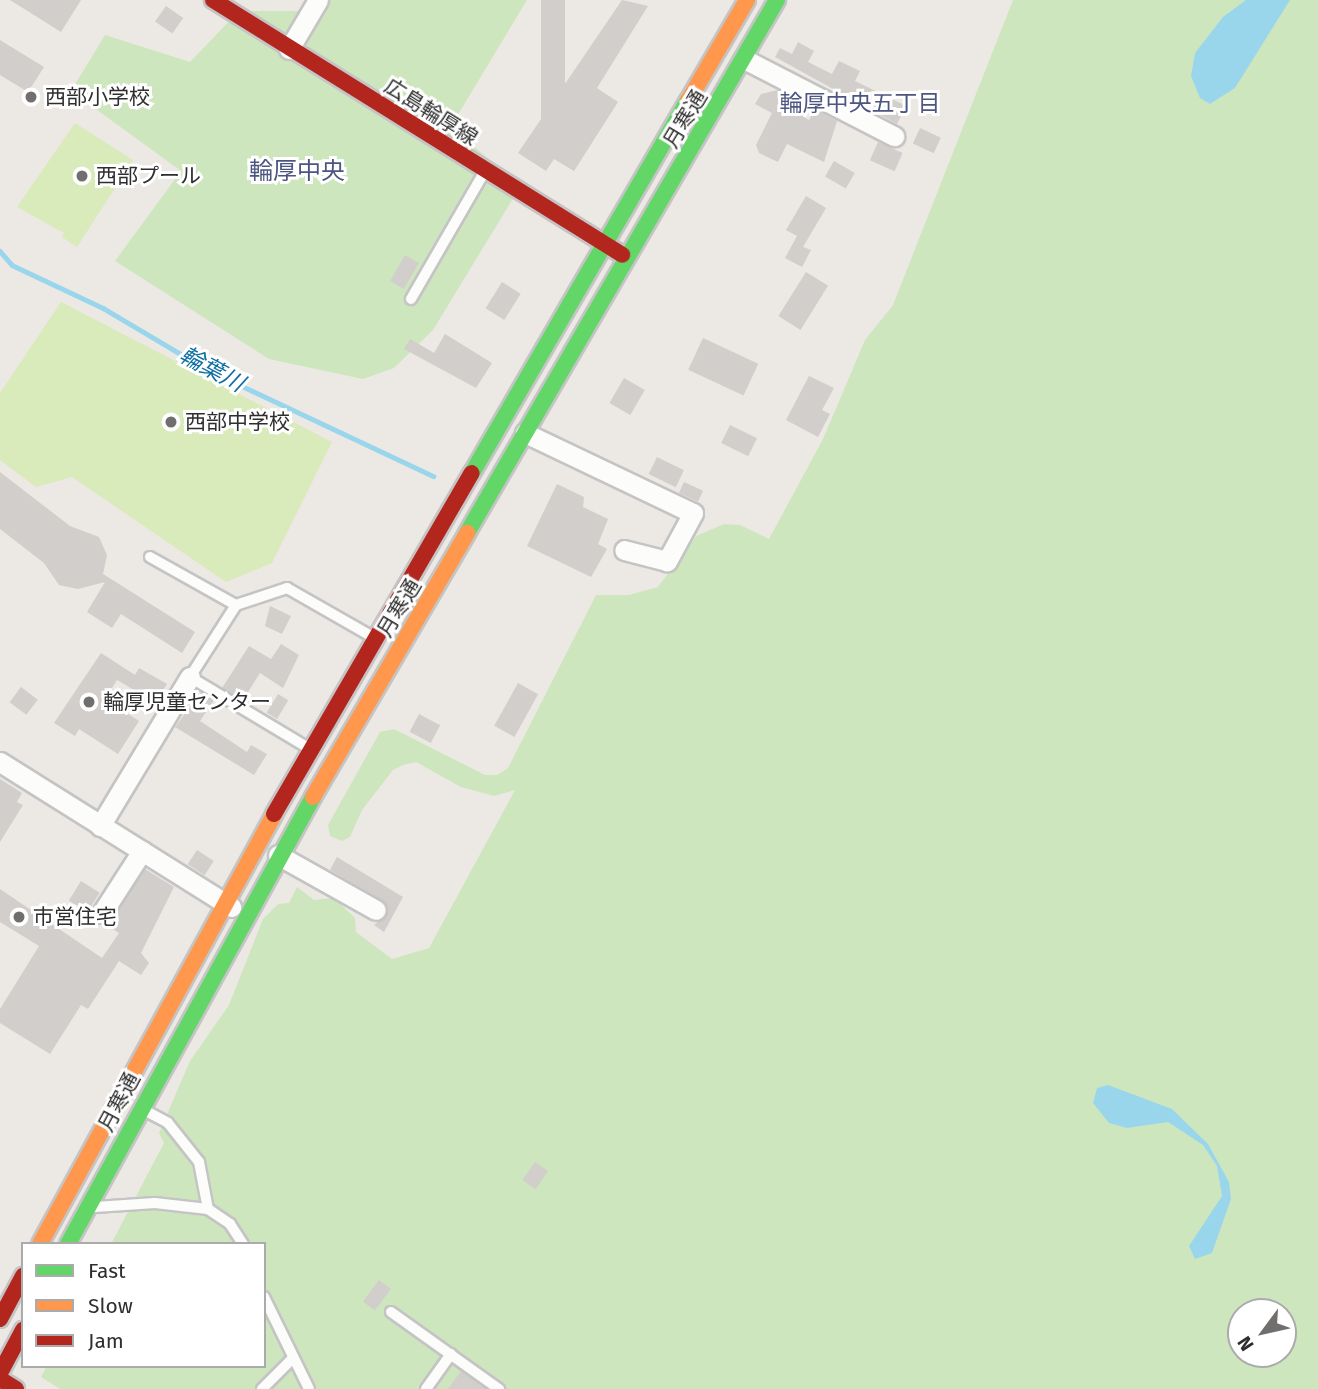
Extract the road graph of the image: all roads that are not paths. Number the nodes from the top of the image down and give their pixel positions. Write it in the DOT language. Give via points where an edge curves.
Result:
graph roads {
  1 [pos="213,0"];
  2 [pos="318,0"];
  3 [pos="747,0"];
  4 [pos="777,0"];
  5 [pos="289,48"];
  6 [pos="744,59"];
  7 [pos="894,136"];
  8 [pos="485,170"];
  9 [pos="605,244"];
  10 [pos="626,258"];
  11 [pos="411,299"];
  12 [pos="526,433"];
  13 [pos="624,550"];
  14 [pos="150,557"];
  15 [pos="236,605"];
  16 [pos="375,638"];
  17 [pos="398,651"];
  18 [pos="190,677"];
  19 [pos="310,750"];
  20 [pos="0,762"];
  21 [pos="331,762"];
  22 [pos="100,826"];
  23 [pos="142,851"];
  24 [pos="278,855"];
  25 [pos="223,902"];
  26 [pos="376,910"];
  27 [pos="102,913"];
  28 [pos="244,915"];
  29 [pos="141,1108"];
  30 [pos="87,1208"];
  31 [pos="208,1209"];
  32 [pos="41,1242"];
  33 [pos="69,1242"];
  34 [pos="242,1242"];
  35 [pos="21,1280"];
  36 [pos="266,1302"];
  37 [pos="391,1312"];
  38 [pos="0,1319"];
  39 [pos="21,1334"];
  40 [pos="451,1354"];
  41 [pos="291,1360"];
  42 [pos="0,1373"];
  43 [pos="0,1379"];
  44 [pos="16,1389"];
  45 [pos="262,1389"];
  46 [pos="309,1389"];
  47 [pos="426,1389"];
  48 [pos="499,1389"];
  1 -- 5 [label="main road, 広島輪厚線"];
  2 -- 5 [label="street"];
  3 -- 9 [label="main road, 月寒通"];
  4 -- 6 [label="main road, 月寒通"];
  5 -- 8 [label="main road, 広島輪厚線"];
  6 -- 7 [label="street"];
  6 -- 10 [label="main road, 月寒通"];
  8 -- 9 [label="main road, 広島輪厚線"];
  8 -- 11 [label="lane"];
  9 -- 10 [label="main road, 広島輪厚線"];
  9 -- 16 [label="main road, 月寒通"];
  10 -- 12 [label="main road, 月寒通"];
  12 -- 13 [label="street" via="693,513 667,561"];
  12 -- 17 [label="main road, 月寒通"];
  14 -- 15 [label="lane"];
  15 -- 16 [label="lane" via="287,588"];
  15 -- 18 [label="lane"];
  16 -- 17 [label="lane"];
  16 -- 19 [label="main road, 月寒通"];
  17 -- 21 [label="main road, 月寒通"];
  18 -- 19 [label="lane"];
  18 -- 22 [label="street"];
  19 -- 21 [label="lane"];
  19 -- 25 [label="main road, 月寒通"];
  20 -- 22 [label="street"];
  21 -- 24 [label="main road, 月寒通"];
  22 -- 23 [label="street"];
  23 -- 25 [label="street"];
  23 -- 27 [label="street"];
  24 -- 26 [label="street"];
  24 -- 28 [label="main road, 月寒通"];
  25 -- 28 [label="street"];
  25 -- 32 [label="main road, 月寒通"];
  28 -- 29 [label="main road, 月寒通"];
  29 -- 30 [label="main road, 月寒通"];
  29 -- 31 [label="lane" via="168,1123 199,1162"];
  30 -- 31 [label="lane" via="155,1203"];
  30 -- 33 [label="main road, 月寒通"];
  31 -- 34 [label="lane" via="230,1224"];
  35 -- 38 [label="main road"];
  36 -- 41 [label="lane"];
  37 -- 40 [label="lane"];
  39 -- 42 [label="main road"];
  40 -- 47 [label="lane"];
  40 -- 48 [label="lane"];
  41 -- 45 [label="lane"];
  41 -- 46 [label="lane"];
  43 -- 44 [label="main road"];
}
